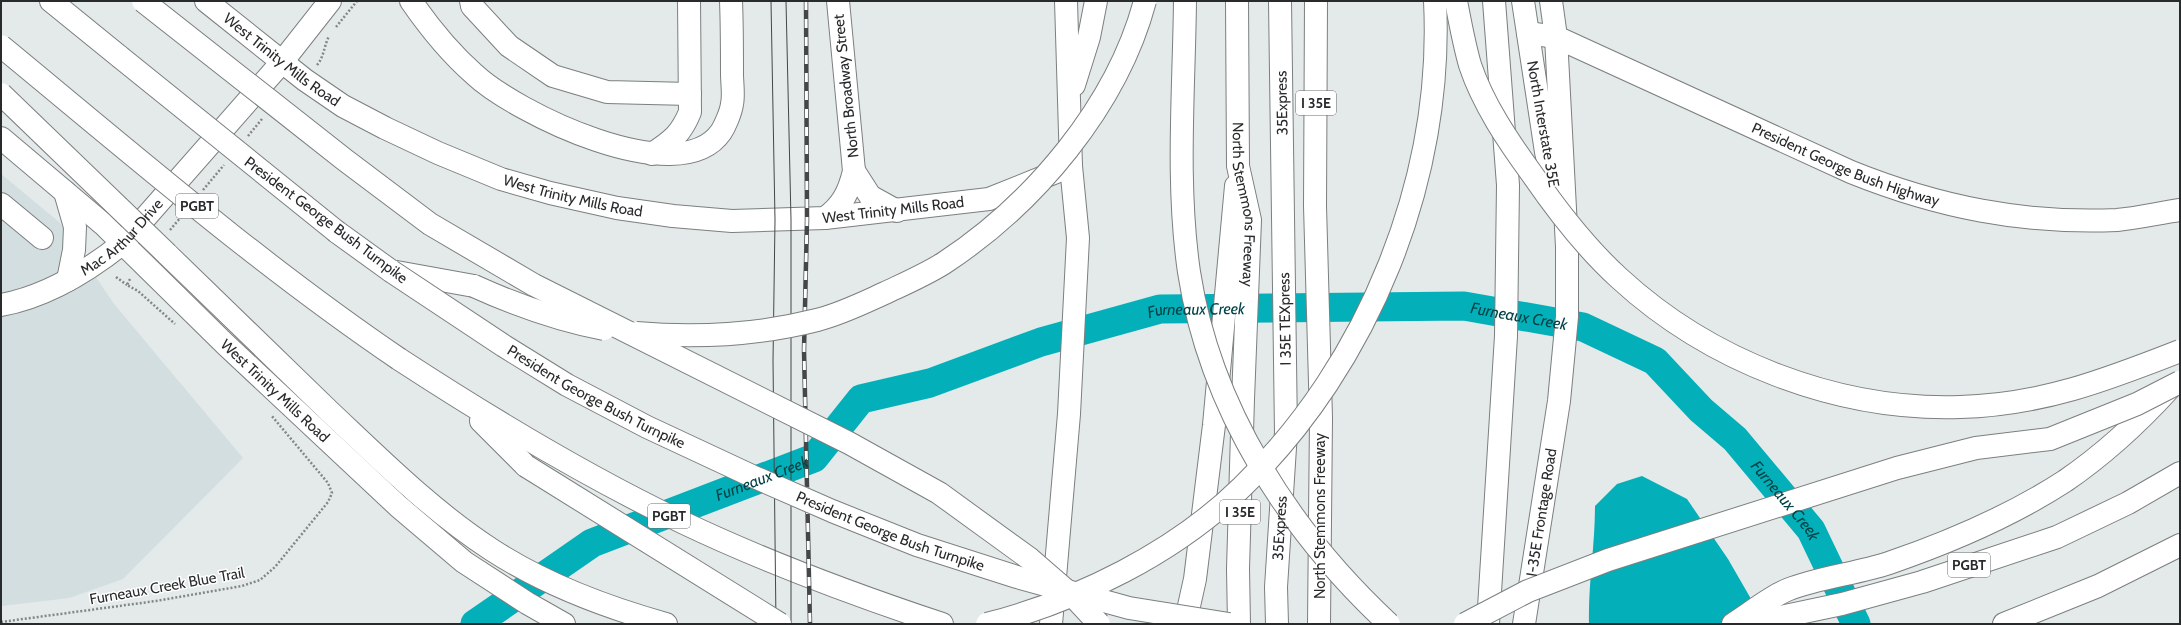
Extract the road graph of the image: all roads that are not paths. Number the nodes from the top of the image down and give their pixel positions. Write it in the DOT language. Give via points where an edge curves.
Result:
graph roads {
  1 [pos="51,1"];
  2 [pos="143,1"];
  3 [pos="206,1"];
  4 [pos="411,1"];
  5 [pos="471,1"];
  6 [pos="689,1"];
  7 [pos="732,1"];
  8 [pos="838,1"];
  9 [pos="1066,1"];
  10 [pos="1096,1"];
  11 [pos="1145,1"];
  12 [pos="1185,1"];
  13 [pos="1238,1"];
  14 [pos="1280,1"];
  15 [pos="1316,1"];
  16 [pos="1435,1"];
  17 [pos="1456,1"];
  18 [pos="1494,1"];
  19 [pos="1523,1"];
  20 [pos="1551,1"];
  21 [pos="323,3"];
  22 [pos="1528,33"];
  23 [pos="1556,37"];
  24 [pos="1,46"];
  25 [pos="282,62"];
  26 [pos="1,94"];
  27 [pos="690,94"];
  28 [pos="1069,98"];
  29 [pos="1,138"];
  30 [pos="652,154"];
  31 [pos="1071,166"];
  32 [pos="854,171"];
  33 [pos="65,192"];
  34 [pos="1,204"];
  35 [pos="1284,206"];
  36 [pos="2180,210"];
  37 [pos="897,211"];
  38 [pos="825,218"];
  39 [pos="1241,222"];
  40 [pos="42,238"];
  41 [pos="123,242"];
  42 [pos="1567,247"];
  43 [pos="391,271"];
  44 [pos="68,280"];
  45 [pos="1,305"];
  46 [pos="2180,351"];
  47 [pos="2176,382"];
  48 [pos="456,396"];
  49 [pos="1559,401"];
  50 [pos="1286,432"];
  51 [pos="2180,473"];
  52 [pos="2180,545"];
  53 [pos="564,624"];
  54 [pos="666,624"];
  55 [pos="780,624"];
  56 [pos="942,624"];
  57 [pos="987,624"];
  58 [pos="1051,624"];
  59 [pos="1099,624"];
  60 [pos="1185,624"];
  61 [pos="1229,624"];
  62 [pos="1239,624"];
  63 [pos="1276,624"];
  64 [pos="1319,624"];
  65 [pos="1390,624"];
  66 [pos="1465,624"];
  67 [pos="1488,624"];
  68 [pos="1524,624"];
  69 [pos="1733,624"];
  70 [pos="1747,624"];
  71 [pos="2004,624"];
  1 -- 43 [label="main road, President George Bush Turnpike, bridge" via="337,232"];
  2 -- 59 [label="main road, bridge" via="430,224 534,285 849,443 939,493 1030,559 1075,598"];
  3 -- 25 [label="main road, West Trinity Mills Road"];
  4 -- 30 [label="main road" via="427,25 474,75 524,109 579,135"];
  5 -- 27 [label="main road" via="472,6 508,46 553,76 608,92"];
  6 -- 27 [label="main road"];
  7 -- 30 [label="main road" via="732,104 721,132 703,148 681,154"];
  8 -- 32 [label="main road, North Broadway Street"];
  9 -- 28 [label="main road"];
  10 -- 28 [label="main road" via="1089,37"];
  11 -- 43 [label="main road, bridge" via="1139,23 1103,97 1073,143 1047,175 974,242 942,264 850,309 818,320 742,333 666,335 612,330 563,321 518,306 474,286"];
  12 -- 65 [label="main road, bridge" via="1184,210 1189,272 1209,352 1237,420 1286,506 1340,575"];
  13 -- 39 [label="main road, North Stemmons Freeway" via="1238,166"];
  14 -- 35 [label="main road, 35Express"];
  15 -- 64 [label="main road, North Stemmons Freeway / I 35E" via="1315,206 1321,418"];
  16 -- 57 [label="main road, bridge" via="1437,34 1432,95 1425,140 1400,238 1368,313 1340,365 1308,413 1242,488 1171,543 1090,588 1036,609"];
  17 -- 46 [label="main road, bridge" via="1471,65 1483,94 1523,162 1569,226 1614,273 1643,298 1686,330 1724,352 1772,373 1844,395 1925,407 1961,407 2026,400 2087,387"];
  18 -- 67 [label="main road" via="1508,185 1508,217 1506,336"];
  19 -- 22 [label="main road, North Interstate 35E"];
  20 -- 23 [label="main road, North Interstate 35E"];
  21 -- 25 [label="main road, Mac Arthur Drive"];
  22 -- 23 [label="main road, President George Bush Highway"];
  22 -- 42 [label="main road, North Interstate 35E" via="1546,152"];
  23 -- 36 [label="main road, President George Bush Highway" via="1897,191 1979,211 2026,218 2119,220"];
  23 -- 42 [label="main road, North Interstate 35E"];
  24 -- 48 [label="main road, PGBT, bridge" via="286,278 346,323"];
  25 -- 38 [label="main road, West Trinity Mills Road" via="343,106 438,153 501,179 617,208 673,216 732,221"];
  25 -- 41 [label="main road, Mac Arthur Drive"];
  26 -- 54 [label="main road, bridge" via="380,459 456,526 505,558 572,594 618,611"];
  27 -- 30 [label="main road" via="690,112 684,127 671,142"];
  28 -- 31 [label="main road"];
  29 -- 33 [label="main road, West Trinity Mills Road"];
  31 -- 37 [label="main road, West Trinity Mills Road" via="989,199"];
  31 -- 58 [label="main road" via="1078,238 1069,414"];
  32 -- 37 [label="main road, North Broadway Street" via="870,196"];
  32 -- 38 [label="main road, North Broadway Street" via="842,203"];
  33 -- 41 [label="main road, West Trinity Mills Road"];
  33 -- 44 [label="main road" via="75,227 74,250"];
  34 -- 40 [label="main road"];
  35 -- 50 [label="main road, I 35E TEXpress"];
  37 -- 38 [label="main road, West Trinity Mills Road"];
  39 -- 60 [label="main road, bridge" via="1195,579"];
  39 -- 62 [label="main road, North Stemmons Freeway / I 35E" via="1243,399"];
  41 -- 44 [label="main road, Mac Arthur Drive" via="103,259"];
  41 -- 53 [label="main road, West Trinity Mills Road" via="225,344 398,506 464,562"];
  42 -- 49 [label="main road, North Interstate 35E" via="1567,317"];
  43 -- 61 [label="main road, President George Bush Turnpike, bridge" via="567,385 646,427 832,511 917,545 1017,577 1128,608"];
  44 -- 45 [label="main road, Mac Arthur Drive" via="22,302"];
  47 -- 66 [label="main road, bridge" via="2103,419 2050,439 1976,448 1897,468 1608,560 1528,591"];
  47 -- 69 [label="main road" via="2138,422 2103,452 2065,481 2010,512 1961,535 1888,563 1786,590"];
  48 -- 55 [label="main road, bridge" via="526,466"];
  48 -- 56 [label="main road, PGBT" via="579,469 685,524 828,584"];
  49 -- 68 [label="main road, I-35E Frontage Road"];
  50 -- 63 [label="main road, 35Express"];
  51 -- 70 [label="main road, PGBT" via="2128,503 2057,537 1922,582 1842,604"];
  52 -- 71 [label="main road" via="2098,586"];
}
